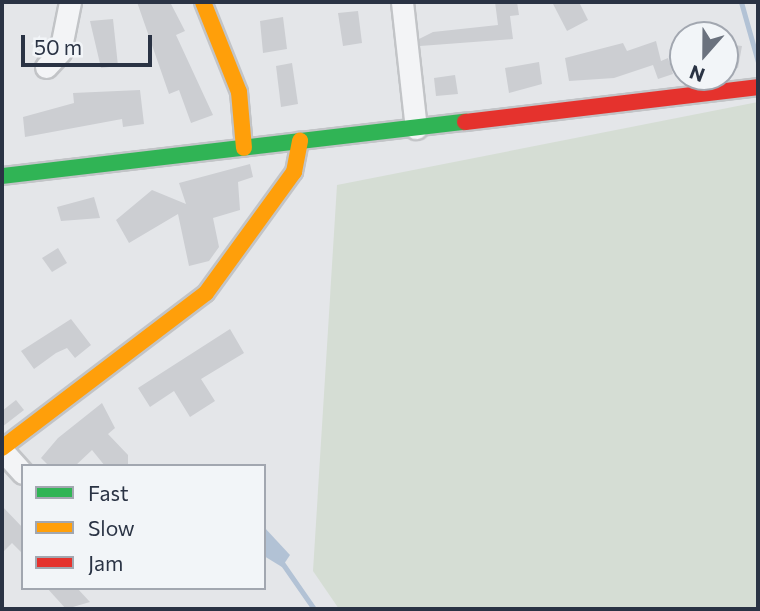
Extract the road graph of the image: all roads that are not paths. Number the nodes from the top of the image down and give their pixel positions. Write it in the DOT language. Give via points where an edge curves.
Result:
graph roads {
  1 [pos="70,2"];
  2 [pos="203,2"];
  3 [pos="402,2"];
  4 [pos="46,67"];
  5 [pos="754,87"];
  6 [pos="416,128"];
  7 [pos="300,141"];
  8 [pos="244,148"];
  9 [pos="2,176"];
  10 [pos="2,449"];
  11 [pos="21,471"];
  1 -- 4 [label="street" via="60,52"];
  2 -- 8 [label="main road" via="239,92"];
  3 -- 6 [label="street"];
  5 -- 6 [label="main road"];
  6 -- 7 [label="main road"];
  7 -- 8 [label="main road"];
  7 -- 10 [label="main road" via="294,172 206,293"];
  8 -- 9 [label="main road"];
  10 -- 11 [label="street"];
}
